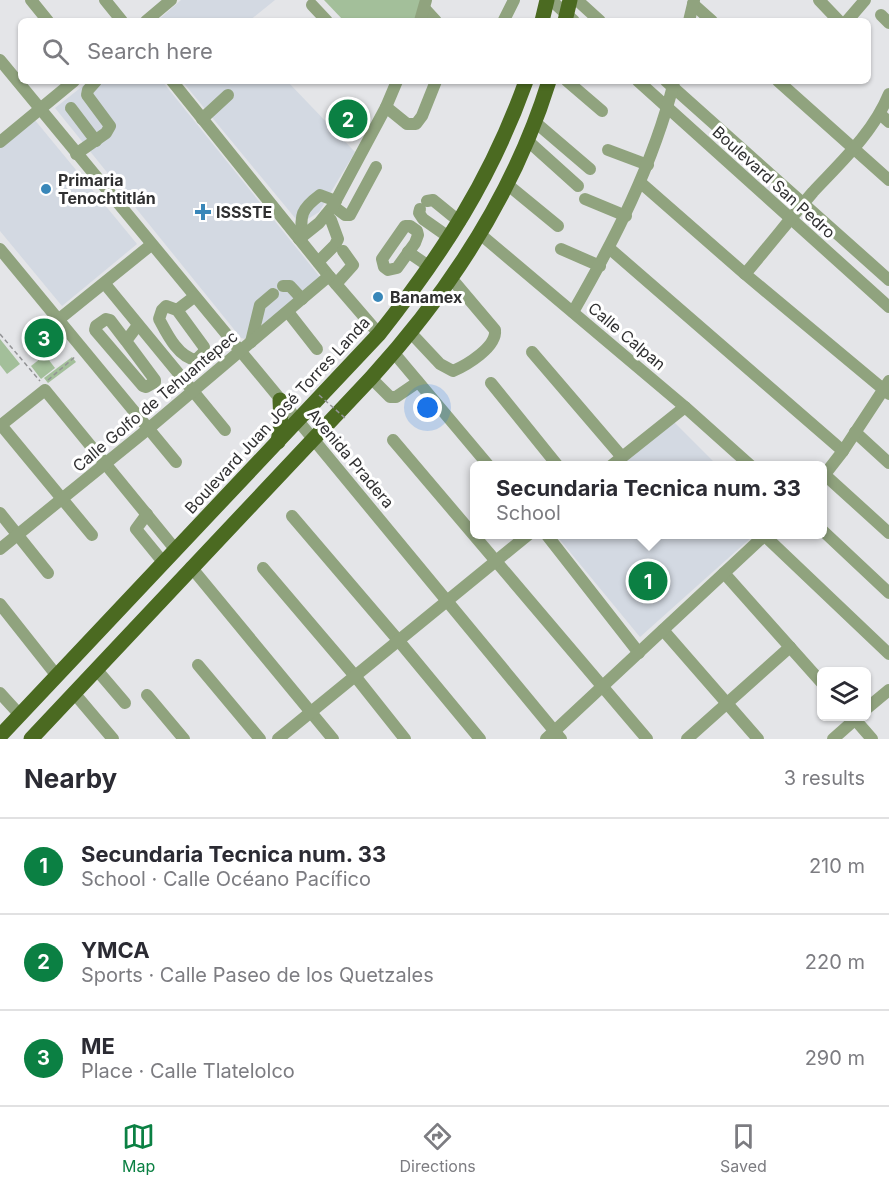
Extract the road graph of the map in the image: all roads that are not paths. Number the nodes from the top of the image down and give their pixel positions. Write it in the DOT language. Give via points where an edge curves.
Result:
graph roads {
  1 [pos="31,0"];
  2 [pos="105,0"];
  3 [pos="171,0"];
  4 [pos="514,0"];
  5 [pos="547,0"];
  6 [pos="551,0"];
  7 [pos="577,0"];
  8 [pos="819,0"];
  9 [pos="865,0"];
  10 [pos="694,2"];
  11 [pos="426,4"];
  12 [pos="312,5"];
  13 [pos="569,14"];
  14 [pos="46,18"];
  15 [pos="120,18"];
  16 [pos="150,18"];
  17 [pos="324,18"];
  18 [pos="434,18"];
  19 [pos="505,18"];
  20 [pos="543,18"];
  21 [pos="597,18"];
  22 [pos="690,18"];
  23 [pos="709,18"];
  24 [pos="836,18"];
  25 [pos="850,18"];
  26 [pos="0,60"];
  27 [pos="18,82"];
  28 [pos="20,84"];
  29 [pos="70,84"];
  30 [pos="93,84"];
  31 [pos="174,84"];
  32 [pos="392,84"];
  33 [pos="435,84"];
  34 [pos="525,84"];
  35 [pos="548,84"];
  36 [pos="570,84"];
  37 [pos="641,84"];
  38 [pos="671,84"];
  39 [pos="672,84"];
  40 [pos="781,84"];
  41 [pos="889,94"];
  42 [pos="228,95"];
  43 [pos="386,107"];
  44 [pos="666,107"];
  45 [pos="40,108"];
  46 [pos="71,108"];
  47 [pos="602,111"];
  48 [pos="885,118"];
  49 [pos="202,119"];
  50 [pos="535,122"];
  51 [pos="96,141"];
  52 [pos="528,141"];
  53 [pos="0,142"];
  54 [pos="853,148"];
  55 [pos="608,150"];
  56 [pos="76,154"];
  57 [pos="648,165"];
  58 [pos="376,167"];
  59 [pos="590,169"];
  60 [pos="889,180"];
  61 [pos="641,183"];
  62 [pos="508,185"];
  63 [pos="578,186"];
  64 [pos="585,200"];
  65 [pos="804,203"];
  66 [pos="331,207"];
  67 [pos="626,216"];
  68 [pos="791,218"];
  69 [pos="460,222"];
  70 [pos="558,226"];
  71 [pos="480,234"];
  72 [pos="300,238"];
  73 [pos="450,238"];
  74 [pos="151,245"];
  75 [pos="609,248"];
  76 [pos="0,249"];
  77 [pos="561,249"];
  78 [pos="343,251"];
  79 [pos="408,252"];
  80 [pos="318,262"];
  81 [pos="600,266"];
  82 [pos="429,267"];
  83 [pos="745,274"];
  84 [pos="451,278"];
  85 [pos="333,280"];
  86 [pos="889,280"];
  87 [pos="105,284"];
  88 [pos="194,297"];
  89 [pos="302,299"];
  90 [pos="888,303"];
  91 [pos="177,310"];
  92 [pos="288,312"];
  93 [pos="573,312"];
  94 [pos="58,320"];
  95 [pos="138,325"];
  96 [pos="411,333"];
  97 [pos="379,334"];
  98 [pos="126,341"];
  99 [pos="251,342"];
  100 [pos="317,349"];
  101 [pos="240,351"];
  102 [pos="532,352"];
  103 [pos="394,353"];
  104 [pos="370,378"];
  105 [pos="418,382"];
  106 [pos="491,383"];
  107 [pos="887,388"];
  108 [pos="191,392"];
  109 [pos="280,400"];
  110 [pos="685,406"];
  111 [pos="298,420"];
  112 [pos="1,425"];
  113 [pos="148,429"];
  114 [pos="225,430"];
  115 [pos="855,432"];
  116 [pos="313,437"];
  117 [pos="393,440"];
  118 [pos="278,442"];
  119 [pos="843,451"];
  120 [pos="621,457"];
  121 [pos="486,461"];
  122 [pos="555,461"];
  123 [pos="616,461"];
  124 [pos="747,461"];
  125 [pos="176,462"];
  126 [pos="106,463"];
  127 [pos="889,463"];
  128 [pos="827,472"];
  129 [pos="827,479"];
  130 [pos="62,500"];
  131 [pos="0,513"];
  132 [pos="147,514"];
  133 [pos="292,516"];
  134 [pos="470,533"];
  135 [pos="889,533"];
  136 [pos="18,535"];
  137 [pos="827,535"];
  138 [pos="92,536"];
  139 [pos="475,539"];
  140 [pos="523,539"];
  141 [pos="550,539"];
  142 [pos="761,539"];
  143 [pos="769,539"];
  144 [pos="0,549"];
  145 [pos="175,549"];
  146 [pos="164,562"];
  147 [pos="495,563"];
  148 [pos="191,567"];
  149 [pos="263,568"];
  150 [pos="48,573"];
  151 [pos="724,573"];
  152 [pos="889,594"];
  153 [pos="446,602"];
  154 [pos="0,604"];
  155 [pos="663,630"];
  156 [pos="399,640"];
  157 [pos="790,648"];
  158 [pos="639,652"];
  159 [pos="889,654"];
  160 [pos="198,665"];
  161 [pos="96,669"];
  162 [pos="57,676"];
  163 [pos="355,676"];
  164 [pos="817,678"];
  165 [pos="602,688"];
  166 [pos="889,690"];
  167 [pos="0,693"];
  168 [pos="74,693"];
  169 [pos="147,695"];
  170 [pos="125,703"];
  171 [pos="727,704"];
  172 [pos="871,706"];
  173 [pos="311,712"];
  174 [pos="20,715"];
  175 [pos="852,721"];
  176 [pos="857,721"];
  177 [pos="0,736"];
  178 [pos="554,736"];
  179 [pos="31,739"];
  180 [pos="113,739"];
  181 [pos="184,739"];
  182 [pos="260,739"];
  183 [pos="278,739"];
  184 [pos="333,739"];
  185 [pos="405,739"];
  186 [pos="480,739"];
  187 [pos="647,739"];
  188 [pos="687,739"];
  189 [pos="758,739"];
  190 [pos="834,739"];
  191 [pos="872,739"];
  1 -- 14 [label="street"];
  2 -- 15 [label="street"];
  3 -- 16 [label="street"];
  4 -- 19 [label="street"];
  5 -- 20 [label="main road"];
  6 -- 13 [label="street"];
  7 -- 21 [label="street"];
  8 -- 24 [label="street"];
  9 -- 25 [label="street"];
  10 -- 22 [label="street"];
  10 -- 23 [label="street"];
  11 -- 18 [label="street"];
  12 -- 17 [label="street"];
  26 -- 27 [label="street, Avenida Pradera"];
  28 -- 45 [label="street, Avenida Pradera"];
  29 -- 45 [label="street"];
  30 -- 51 [label="street" via="87,95 110,126"];
  31 -- 49 [label="street"];
  32 -- 43 [label="street"];
  33 -- 43 [label="street" via="416,124 407,124"];
  34 -- 69 [label="main road, Boulevard Juan José Torres Landa" via="494,159"];
  35 -- 50 [label="main road"];
  36 -- 47 [label="street"];
  37 -- 44 [label="street, Boulevard San Pedro"];
  38 -- 44 [label="street"];
  39 -- 65 [label="street, Boulevard San Pedro"];
  40 -- 54 [label="street"];
  41 -- 48 [label="street"];
  42 -- 49 [label="street"];
  43 -- 66 [label="street"];
  44 -- 57 [label="street"];
  44 -- 68 [label="street, Boulevard San Pedro"];
  45 -- 53 [label="street"];
  45 -- 56 [label="street, Avenida Pradera"];
  46 -- 51 [label="street"];
  48 -- 54 [label="street"];
  49 -- 72 [label="street"];
  50 -- 52 [label="main road"];
  50 -- 59 [label="street"];
  51 -- 56 [label="street"];
  52 -- 62 [label="main road"];
  52 -- 63 [label="street"];
  54 -- 60 [label="street"];
  54 -- 65 [label="street"];
  55 -- 57 [label="street"];
  56 -- 74 [label="street, Avenida Pradera"];
  57 -- 61 [label="street"];
  58 -- 66 [label="street" via="350,214"];
  61 -- 67 [label="street"];
  61 -- 83 [label="street"];
  62 -- 70 [label="street"];
  62 -- 71 [label="main road"];
  64 -- 67 [label="street"];
  65 -- 68 [label="street"];
  65 -- 86 [label="street, Boulevard San Pedro"];
  66 -- 72 [label="street"];
  66 -- 72 [label="street" via="320,195 302,213"];
  66 -- 80 [label="street" via="338,239"];
  67 -- 75 [label="street"];
  68 -- 83 [label="street"];
  68 -- 90 [label="street, Boulevard San Pedro"];
  69 -- 73 [label="main road, Boulevard Juan José Torres Landa"];
  69 -- 73 [label="street" via="433,200 423,205 420,216"];
  71 -- 84 [label="main road"];
  71 -- 93 [label="street, Calle Calpan"];
  72 -- 80 [label="street"];
  73 -- 82 [label="main road, Boulevard Juan José Torres Landa"];
  74 -- 87 [label="street"];
  74 -- 88 [label="street, Avenida Pradera"];
  75 -- 81 [label="street"];
  75 -- 119 [label="street"];
  76 -- 94 [label="street"];
  77 -- 81 [label="street"];
  78 -- 85 [label="street, Calle Golfo de Tehuantepec" via="353,265"];
  79 -- 82 [label="street"];
  80 -- 85 [label="street"];
  81 -- 93 [label="street"];
  82 -- 97 [label="main road, Boulevard Juan José Torres Landa"];
  83 -- 107 [label="street"];
  84 -- 96 [label="main road"];
  84 -- 96 [label="street" via="495,330 492,343 453,371 440,364"];
  85 -- 89 [label="street, Calle Golfo de Tehuantepec"];
  85 -- 97 [label="street"];
  87 -- 94 [label="street"];
  87 -- 95 [label="street"];
  88 -- 91 [label="street"];
  88 -- 101 [label="street, Avenida Pradera"];
  89 -- 92 [label="street, Calle Golfo de Tehuantepec"];
  89 -- 99 [label="street" via="290,286 278,290 260,305"];
  92 -- 99 [label="street, Calle Golfo de Tehuantepec"];
  92 -- 100 [label="street"];
  93 -- 110 [label="street, Calle Calpan"];
  94 -- 113 [label="street"];
  95 -- 98 [label="street"];
  95 -- 108 [label="street"];
  96 -- 103 [label="main road"];
  97 -- 111 [label="main road, Boulevard Juan José Torres Landa"];
  98 -- 98 [label="street" via="110,320 96,326 95,330 147,387 155,380"];
  99 -- 101 [label="street, Calle Golfo de Tehuantepec"];
  101 -- 108 [label="street, Calle Golfo de Tehuantepec"];
  101 -- 109 [label="street, Avenida Pradera"];
  102 -- 120 [label="street"];
  103 -- 104 [label="main road"];
  103 -- 105 [label="street"];
  104 -- 105 [label="street" via="390,397"];
  104 -- 116 [label="main road"];
  105 -- 121 [label="street"];
  106 -- 122 [label="street"];
  107 -- 115 [label="street"];
  108 -- 113 [label="street, Calle Golfo de Tehuantepec"];
  108 -- 114 [label="street"];
  109 -- 111 [label="street, Avenida Pradera"];
  109 -- 118 [label="main road"];
  110 -- 120 [label="street"];
  110 -- 124 [label="street, Calle Calpan"];
  111 -- 116 [label="street, Avenida Pradera"];
  111 -- 118 [label="main road, Boulevard Juan José Torres Landa"];
  112 -- 126 [label="street" via="43,387"];
  112 -- 130 [label="street"];
  113 -- 125 [label="street"];
  113 -- 126 [label="street, Calle Golfo de Tehuantepec"];
  115 -- 119 [label="street"];
  115 -- 127 [label="street"];
  116 -- 148 [label="main road"];
  116 -- 153 [label="street, Avenida Pradera"];
  117 -- 134 [label="street"];
  118 -- 145 [label="main road, Boulevard Juan José Torres Landa"];
  119 -- 128 [label="street"];
  120 -- 123 [label="street"];
  126 -- 130 [label="street, Calle Golfo de Tehuantepec"];
  126 -- 132 [label="street"];
  129 -- 135 [label="street"];
  130 -- 136 [label="street, Calle Golfo de Tehuantepec"];
  130 -- 138 [label="street"];
  131 -- 136 [label="street"];
  132 -- 145 [label="street"];
  132 -- 146 [label="street" via="136,529"];
  133 -- 156 [label="street"];
  136 -- 144 [label="street, Calle Golfo de Tehuantepec"];
  136 -- 150 [label="street"];
  137 -- 152 [label="street"];
  139 -- 147 [label="street"];
  140 -- 147 [label="street"];
  141 -- 158 [label="street"];
  142 -- 151 [label="street"];
  143 -- 159 [label="street"];
  145 -- 146 [label="main road, Boulevard Juan José Torres Landa"];
  146 -- 162 [label="main road, Boulevard Juan José Torres Landa"];
  147 -- 153 [label="street"];
  147 -- 165 [label="street"];
  148 -- 161 [label="main road"];
  148 -- 173 [label="street"];
  149 -- 163 [label="street"];
  151 -- 155 [label="street"];
  151 -- 157 [label="street"];
  153 -- 156 [label="street"];
  153 -- 178 [label="street, Avenida Pradera"];
  154 -- 162 [label="street"];
  155 -- 158 [label="street"];
  155 -- 171 [label="street"];
  156 -- 163 [label="street"];
  156 -- 186 [label="street"];
  157 -- 164 [label="street"];
  157 -- 171 [label="street"];
  158 -- 165 [label="street"];
  160 -- 182 [label="street"];
  161 -- 168 [label="main road"];
  161 -- 170 [label="street"];
  162 -- 174 [label="main road, Boulevard Juan José Torres Landa"];
  163 -- 173 [label="street"];
  163 -- 185 [label="street"];
  165 -- 178 [label="street"];
  165 -- 187 [label="street"];
  166 -- 172 [label="street"];
  167 -- 174 [label="street"];
  168 -- 179 [label="main road"];
  168 -- 180 [label="street"];
  169 -- 181 [label="street"];
  171 -- 188 [label="street"];
  171 -- 189 [label="street"];
  173 -- 183 [label="street"];
  173 -- 184 [label="street"];
  174 -- 177 [label="main road, Boulevard Juan José Torres Landa"];
  175 -- 190 [label="street"];
  176 -- 191 [label="street"];
}
